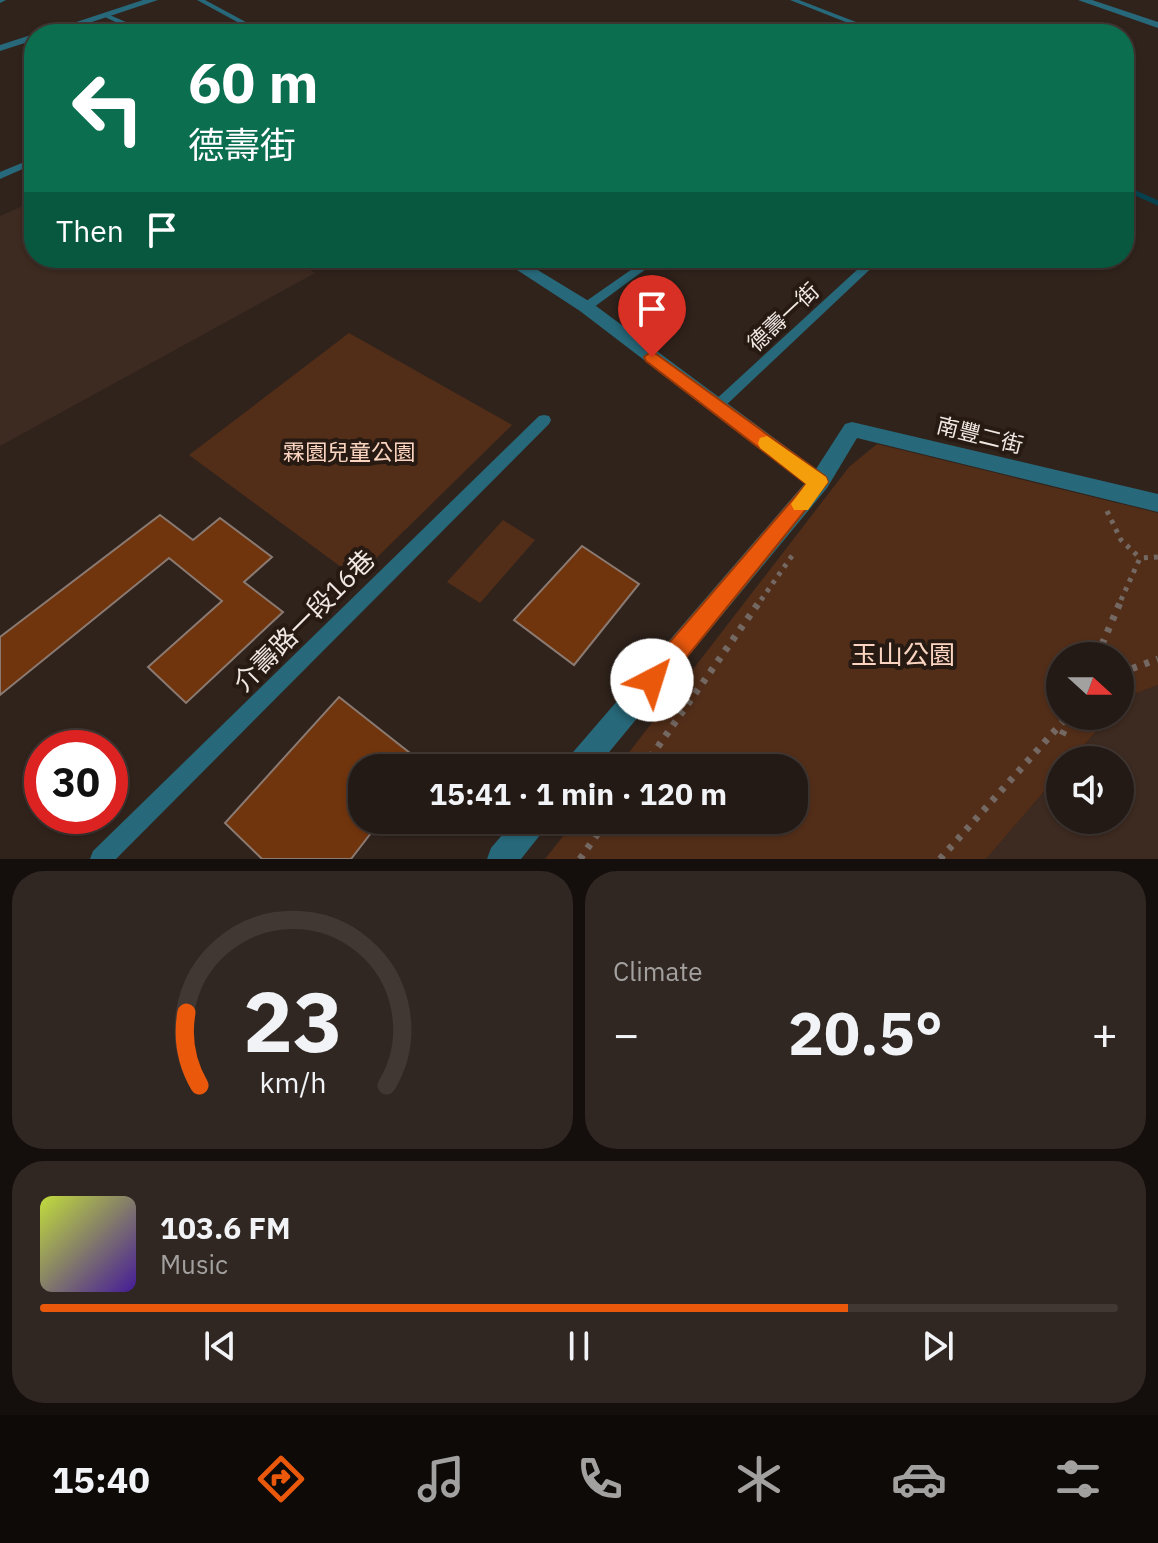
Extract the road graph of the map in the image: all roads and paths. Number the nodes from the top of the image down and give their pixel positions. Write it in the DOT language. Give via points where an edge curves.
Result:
graph roads {
  1 [pos="153,0"];
  2 [pos="200,0"];
  3 [pos="793,0"];
  4 [pos="1083,0"];
  5 [pos="105,15"];
  6 [pos="77,24"];
  7 [pos="124,24"];
  8 [pos="245,24"];
  9 [pos="857,24"];
  10 [pos="1158,25"];
  11 [pos="24,40"];
  12 [pos="2,45"];
  13 [pos="24,165"];
  14 [pos="0,176"];
  15 [pos="523,268"];
  16 [pos="641,268"];
  17 [pos="865,268"];
  18 [pos="586,307"];
  19 [pos="717,406"];
  20 [pos="544,420"];
  21 [pos="819,482"];
  22 [pos="1158,503"];
  23 [pos="1119,510"];
  24 [pos="795,551"];
  25 [pos="1158,557"];
  26 [pos="1140,558"];
  27 [pos="1103,642"];
  28 [pos="1158,659"];
  29 [pos="1134,668"];
  30 [pos="1056,730"];
  31 [pos="1064,730"];
  32 [pos="1062,735"];
  33 [pos="590,754"];
  34 [pos="653,754"];
  35 [pos="523,834"];
  36 [pos="597,834"];
  37 [pos="101,859"];
  38 [pos="502,859"];
  39 [pos="580,859"];
  40 [pos="940,859"];
  1 -- 5 [label="street"];
  2 -- 8 [label="lane"];
  3 -- 9 [label="lane"];
  4 -- 10 [label="street"];
  5 -- 6 [label="street"];
  5 -- 7 [label="lane"];
  11 -- 12 [label="street"];
  13 -- 14 [label="lane"];
  15 -- 18 [label="street"];
  16 -- 18 [label="lane"];
  17 -- 19 [label="lane, 德壽一街"];
  18 -- 19 [label="street"];
  19 -- 21 [label="street"];
  20 -- 37 [label="lane, 介壽路一段16巷"];
  21 -- 22 [label="street, 南豐二街" via="852,429"];
  21 -- 33 [label="street"];
  23 -- 26 [label="path" via="1106,507 1111,525"];
  24 -- 34 [label="path"];
  25 -- 26 [label="path"];
  26 -- 27 [label="path"];
  28 -- 29 [label="path"];
  30 -- 40 [label="path"];
  31 -- 32 [label="path"];
  35 -- 38 [label="street"];
  36 -- 39 [label="path"];
}
